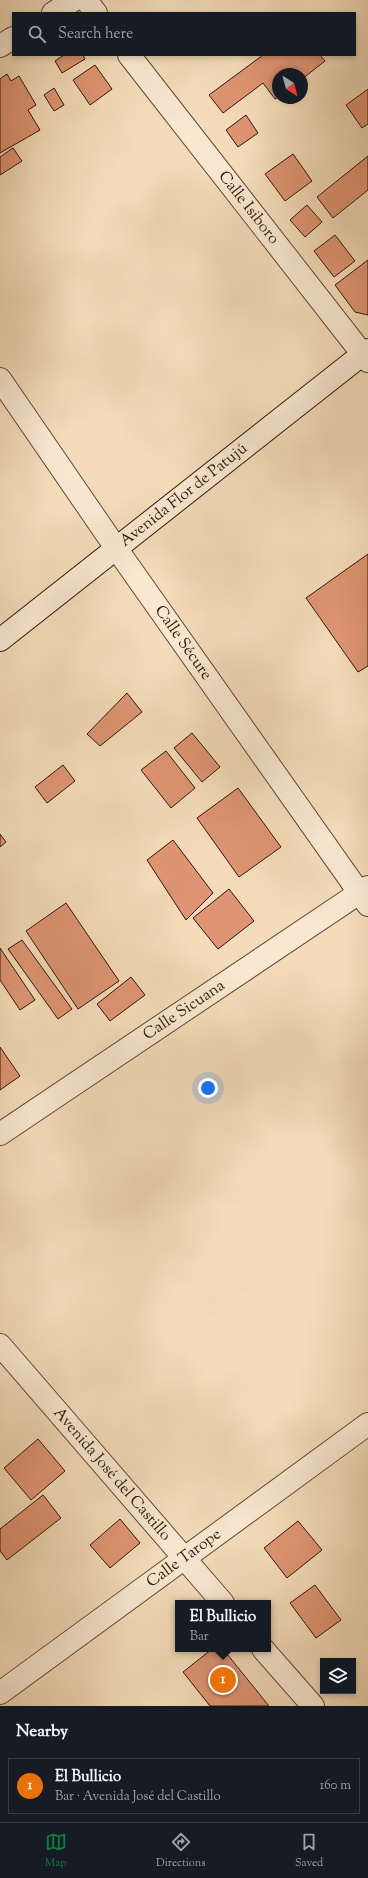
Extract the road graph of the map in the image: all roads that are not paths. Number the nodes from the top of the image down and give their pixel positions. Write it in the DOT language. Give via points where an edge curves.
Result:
graph roads {
  1 [pos="74,0"];
  2 [pos="86,0"];
  3 [pos="56,12"];
  4 [pos="95,12"];
  5 [pos="12,39"];
  6 [pos="0,46"];
  7 [pos="130,56"];
  8 [pos="366,355"];
  9 [pos="0,378"];
  10 [pos="116,548"];
  11 [pos="0,640"];
  12 [pos="365,895"];
  13 [pos="0,1134"];
  14 [pos="0,1346"];
  15 [pos="368,1424"];
  16 [pos="185,1559"];
  17 [pos="220,1600"];
  18 [pos="267,1652"];
  19 [pos="0,1693"];
  20 [pos="313,1706"];
  1 -- 3 [label="street"];
  2 -- 4 [label="street"];
  5 -- 6 [label="street"];
  7 -- 8 [label="street, Calle Isiboro"];
  8 -- 10 [label="street, Avenida Flor de Patujú"];
  9 -- 10 [label="street, Calle Sécure"];
  10 -- 11 [label="street, Avenida Flor de Patujú"];
  10 -- 12 [label="street, Calle Sécure"];
  12 -- 13 [label="street, Calle Sicuana"];
  14 -- 16 [label="street, Avenida José del Castillo"];
  15 -- 16 [label="street, Calle Tarope"];
  16 -- 17 [label="street, Avenida José del Castillo"];
  16 -- 19 [label="street, Calle Tarope"];
  18 -- 20 [label="street"];
}
